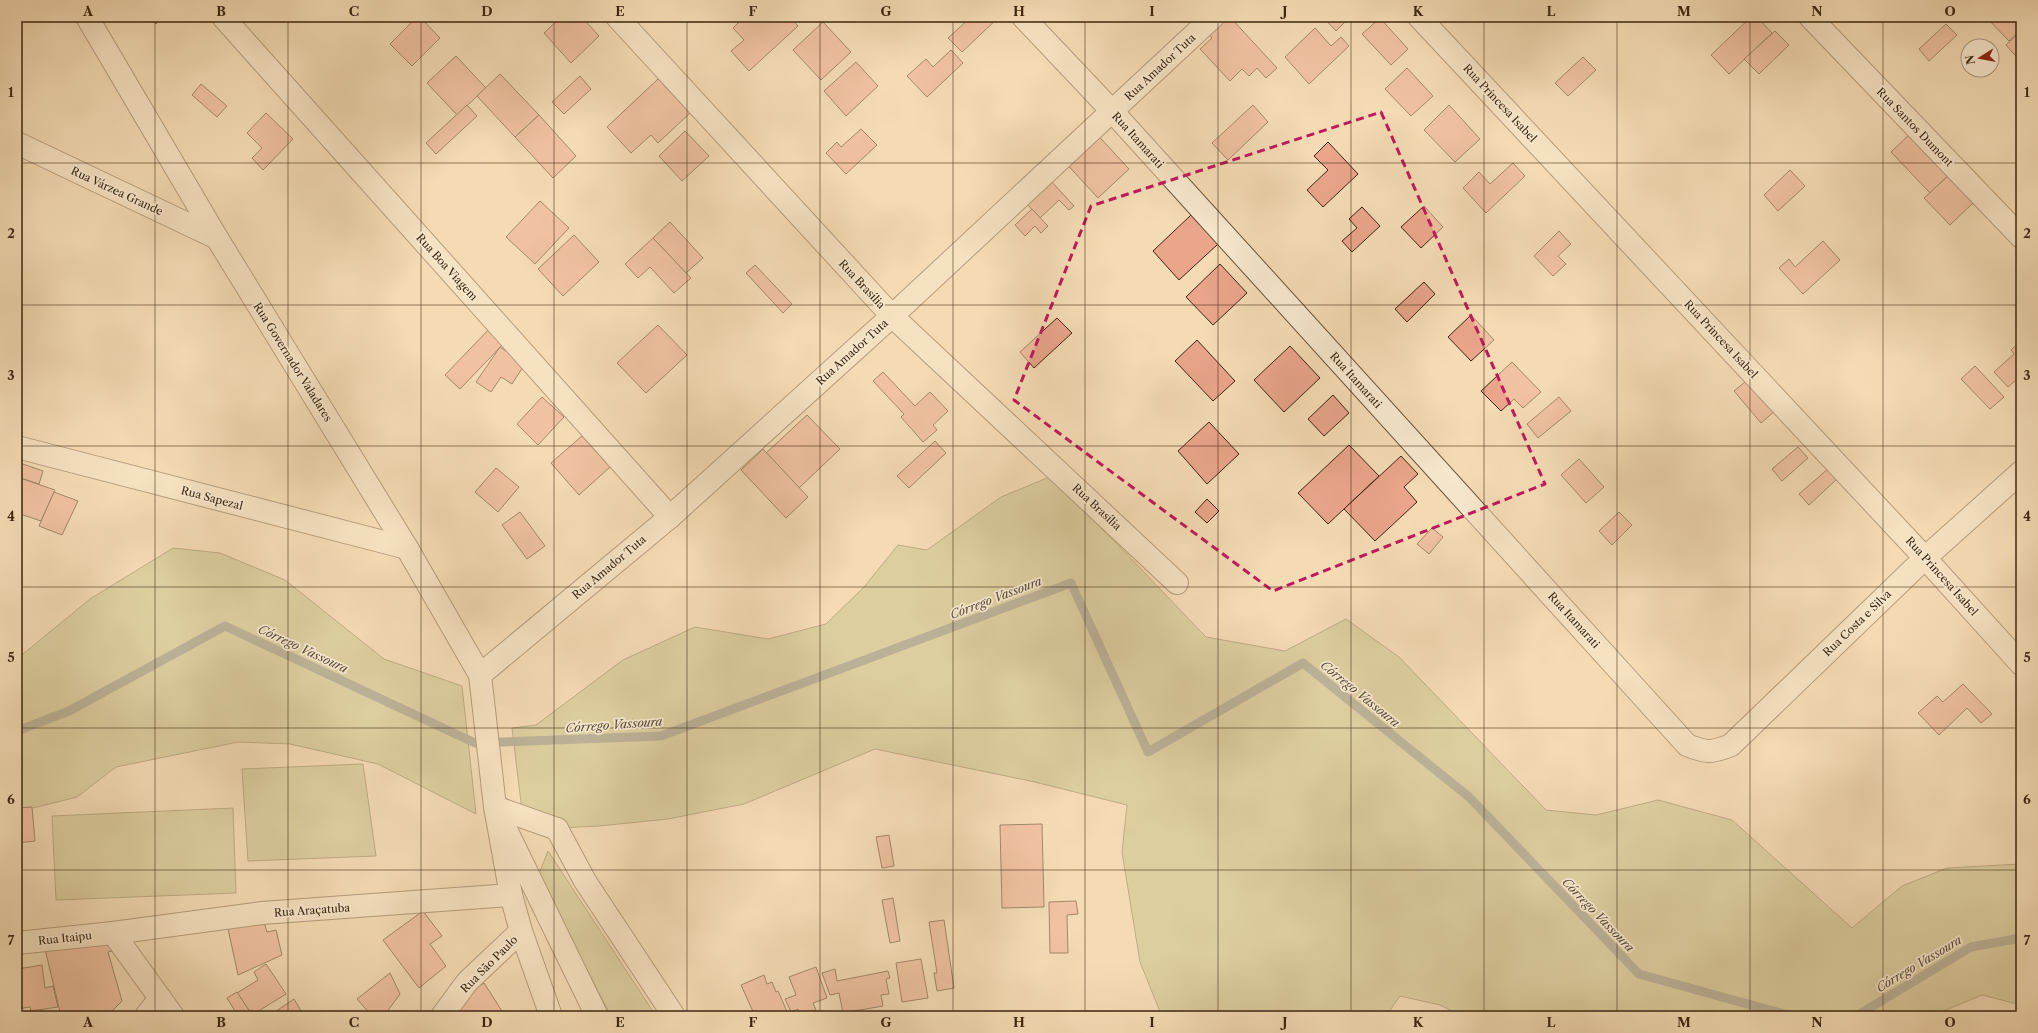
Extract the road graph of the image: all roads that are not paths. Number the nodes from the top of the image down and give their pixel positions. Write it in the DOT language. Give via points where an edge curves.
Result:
graph roads {
  1 [pos="88,17"];
  2 [pos="223,17"];
  3 [pos="617,17"];
  4 [pos="1023,17"];
  5 [pos="1213,17"];
  6 [pos="1419,17"];
  7 [pos="1810,17"];
  8 [pos="1112,111"];
  9 [pos="17,143"];
  10 [pos="217,238"];
  11 [pos="2021,238"];
  12 [pos="892,316"];
  13 [pos="17,447"];
  14 [pos="2021,472"];
  15 [pos="670,517"];
  16 [pos="407,548"];
  17 [pos="1925,558"];
  18 [pos="1177,583"];
  19 [pos="2021,664"];
  20 [pos="480,675"];
  21 [pos="1687,745"];
  22 [pos="495,808"];
  23 [pos="511,895"];
  24 [pos="521,931"];
  25 [pos="113,933"];
  26 [pos="17,943"];
  27 [pos="160,998"];
  28 [pos="146,1016"];
  29 [pos="172,1016"];
  30 [pos="442,1016"];
  31 [pos="551,1016"];
  32 [pos="597,1016"];
  33 [pos="674,1016"];
  1 -- 10 [label="street, Rua Governador Valadares"];
  2 -- 15 [label="street, Rua Boa Viagem"];
  3 -- 12 [label="street, Rua Brasília"];
  4 -- 8 [label="street, Rua Itamarati"];
  5 -- 8 [label="street, Rua Amador Tuta"];
  6 -- 17 [label="street, Rua Princesa Isabel"];
  7 -- 11 [label="street, Rua Santos Dumont"];
  8 -- 12 [label="street, Rua Amador Tuta"];
  8 -- 21 [label="street, Rua Itamarati"];
  9 -- 10 [label="street, Rua Várzea Grande"];
  10 -- 16 [label="street, Rua Governador Valadares"];
  12 -- 15 [label="street, Rua Amador Tuta"];
  12 -- 18 [label="street, Rua Brasília"];
  13 -- 16 [label="street, Rua Sapezal"];
  14 -- 17 [label="street, Rua Costa e Silva"];
  15 -- 20 [label="street, Rua Amador Tuta"];
  16 -- 20 [label="street, Rua Governador Valadares"];
  17 -- 19 [label="street, Rua Princesa Isabel"];
  17 -- 21 [label="street, Rua Costa e Silva" via="1731,745 1716,752 1701,751"];
  20 -- 22 [label="street, Rua Governador Valadares"];
  22 -- 23 [label="street"];
  22 -- 32 [label="street"];
  22 -- 33 [label="street" via="558,829 585,881"];
  23 -- 24 [label="street"];
  23 -- 25 [label="street, Rua Araçatuba" via="262,913"];
  24 -- 30 [label="street, Rua São Paulo" via="467,982"];
  24 -- 31 [label="street"];
  25 -- 26 [label="street, Rua Itaipu"];
  25 -- 27 [label="street"];
  27 -- 28 [label="street"];
  27 -- 29 [label="street"];
}
